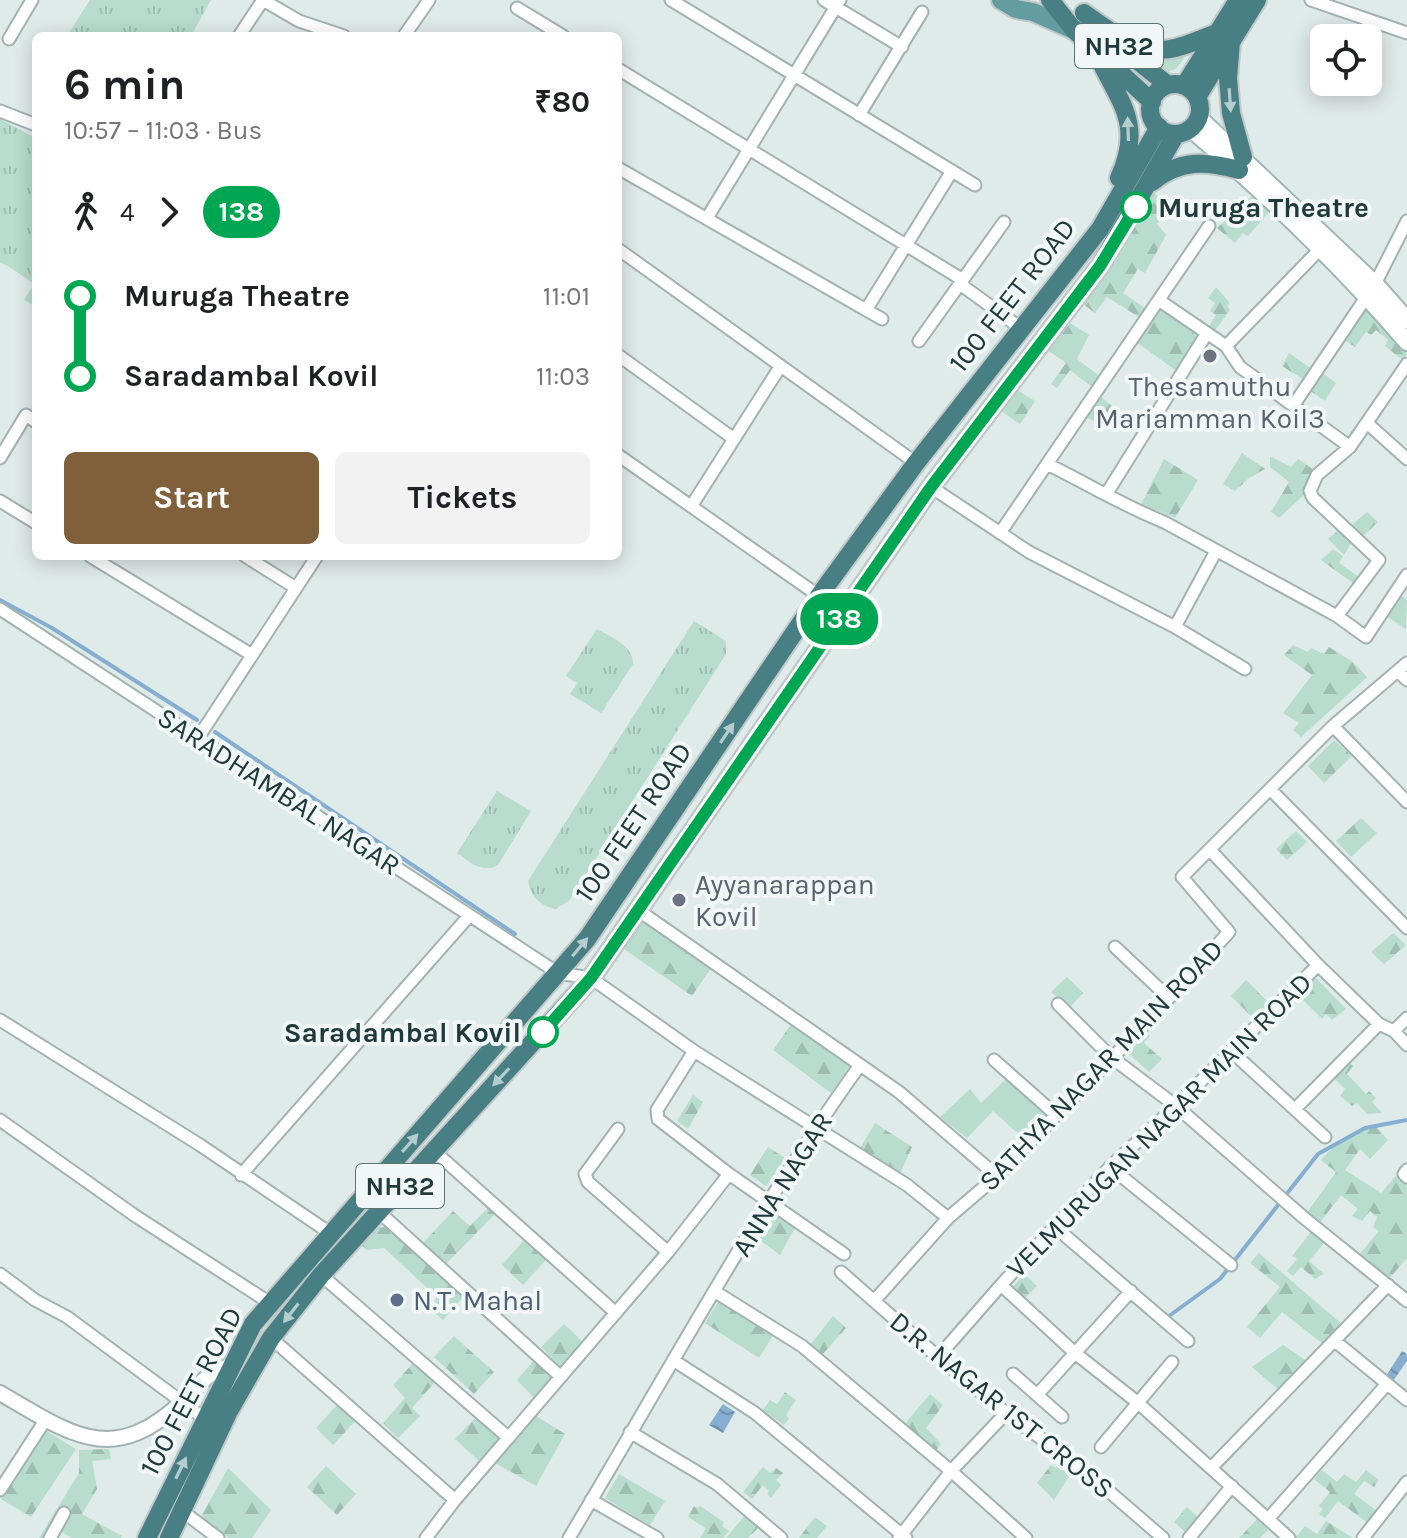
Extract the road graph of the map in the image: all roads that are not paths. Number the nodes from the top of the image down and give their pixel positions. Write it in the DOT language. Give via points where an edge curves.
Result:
graph roads {
  1 [pos="32,0"];
  2 [pos="263,0"];
  3 [pos="411,0"];
  4 [pos="671,0"];
  5 [pos="824,0"];
  6 [pos="1001,0"];
  7 [pos="1050,0"];
  8 [pos="1238,0"];
  9 [pos="1257,0"];
  10 [pos="1311,0"];
  11 [pos="426,4"];
  12 [pos="838,4"];
  13 [pos="1028,6"];
  14 [pos="1081,7"];
  15 [pos="517,8"];
  16 [pos="922,12"];
  17 [pos="1097,29"];
  18 [pos="1074,30"];
  19 [pos="242,32"];
  20 [pos="332,32"];
  21 [pos="407,32"];
  22 [pos="556,32"];
  23 [pos="1407,33"];
  24 [pos="1224,38"];
  25 [pos="9,39"];
  26 [pos="902,47"];
  27 [pos="1095,49"];
  28 [pos="622,71"];
  29 [pos="794,76"];
  30 [pos="1183,89"];
  31 [pos="1152,102"];
  32 [pos="0,111"];
  33 [pos="859,115"];
  34 [pos="32,123"];
  35 [pos="1181,127"];
  36 [pos="750,148"];
  37 [pos="1241,164"];
  38 [pos="622,170"];
  39 [pos="952,171"];
  40 [pos="975,185"];
  41 [pos="1149,185"];
  42 [pos="707,218"];
  43 [pos="1407,221"];
  44 [pos="1004,222"];
  45 [pos="1209,226"];
  46 [pos="1100,229"];
  47 [pos="908,244"];
  48 [pos="1321,248"];
  49 [pos="622,252"];
  50 [pos="962,282"];
  51 [pos="1371,290"];
  52 [pos="1160,301"];
  53 [pos="866,310"];
  54 [pos="1405,312"];
  55 [pos="882,319"];
  56 [pos="1022,329"];
  57 [pos="1207,333"];
  58 [pos="919,341"];
  59 [pos="1407,342"];
  60 [pos="1226,346"];
  61 [pos="622,358"];
  62 [pos="1407,364"];
  63 [pos="780,367"];
  64 [pos="1293,406"];
  65 [pos="31,418"];
  66 [pos="1367,423"];
  67 [pos="734,439"];
  68 [pos="1350,447"];
  69 [pos="0,458"];
  70 [pos="622,458"];
  71 [pos="1407,459"];
  72 [pos="916,463"];
  73 [pos="1047,464"];
  74 [pos="931,487"];
  75 [pos="1107,493"];
  76 [pos="0,501"];
  77 [pos="692,505"];
  78 [pos="32,521"];
  79 [pos="1000,533"];
  80 [pos="1216,551"];
  81 [pos="97,560"];
  82 [pos="251,560"];
  83 [pos="314,560"];
  84 [pos="1407,575"];
  85 [pos="296,588"];
  86 [pos="819,596"];
  87 [pos="0,609"];
  88 [pos="1337,616"];
  89 [pos="1175,627"];
  90 [pos="252,655"];
  91 [pos="1245,669"];
  92 [pos="1404,671"];
  93 [pos="1333,726"];
  94 [pos="198,738"];
  95 [pos="1270,789"];
  96 [pos="1407,802"];
  97 [pos="1211,851"];
  98 [pos="638,910"];
  99 [pos="469,916"];
  100 [pos="1407,928"];
  101 [pos="1115,947"];
  102 [pos="1318,965"];
  103 [pos="558,973"];
  104 [pos="591,978"];
  105 [pos="1169,998"];
  106 [pos="1058,1004"];
  107 [pos="1407,1018"];
  108 [pos="0,1020"];
  109 [pos="1379,1024"];
  110 [pos="1394,1031"];
  111 [pos="1407,1045"];
  112 [pos="694,1051"];
  113 [pos="1231,1051"];
  114 [pos="1111,1057"];
  115 [pos="994,1060"];
  116 [pos="860,1065"];
  117 [pos="1176,1106"];
  118 [pos="1296,1108"];
  119 [pos="1055,1114"];
  120 [pos="0,1120"];
  121 [pos="815,1128"];
  122 [pos="618,1129"];
  123 [pos="1325,1137"];
  124 [pos="433,1150"];
  125 [pos="1110,1167"];
  126 [pos="1407,1170"];
  127 [pos="729,1174"];
  128 [pos="241,1175"];
  129 [pos="997,1176"];
  130 [pos="1407,1177"];
  131 [pos="769,1201"];
  132 [pos="378,1211"];
  133 [pos="948,1218"];
  134 [pos="1055,1227"];
  135 [pos="330,1233"];
  136 [pos="668,1252"];
  137 [pos="844,1254"];
  138 [pos="1231,1265"];
  139 [pos="841,1272"];
  140 [pos="0,1274"];
  141 [pos="321,1275"];
  142 [pos="1001,1285"];
  143 [pos="1388,1285"];
  144 [pos="714,1291"];
  145 [pos="1131,1291"];
  146 [pos="874,1301"];
  147 [pos="1407,1301"];
  148 [pos="270,1303"];
  149 [pos="616,1313"];
  150 [pos="271,1338"];
  151 [pos="1188,1341"];
  152 [pos="1336,1342"];
  153 [pos="1075,1353"];
  154 [pos="938,1357"];
  155 [pos="673,1360"];
  156 [pos="1172,1362"];
  157 [pos="231,1366"];
  158 [pos="1013,1374"];
  159 [pos="560,1376"];
  160 [pos="1386,1385"];
  161 [pos="0,1393"];
  162 [pos="1037,1395"];
  163 [pos="1407,1400"];
  164 [pos="1137,1402"];
  165 [pos="181,1403"];
  166 [pos="1006,1413"];
  167 [pos="1062,1417"];
  168 [pos="46,1419"];
  169 [pos="205,1419"];
  170 [pos="630,1432"];
  171 [pos="509,1438"];
  172 [pos="1101,1447"];
  173 [pos="1211,1468"];
  174 [pos="951,1471"];
  175 [pos="1407,1482"];
  176 [pos="1232,1486"];
  177 [pos="0,1490"];
  178 [pos="455,1500"];
  179 [pos="591,1500"];
  180 [pos="182,1511"];
  181 [pos="64,1513"];
  182 [pos="1268,1519"];
  183 [pos="902,1537"];
  184 [pos="50,1538"];
  185 [pos="147,1538"];
  186 [pos="169,1538"];
  187 [pos="218,1538"];
  188 [pos="426,1538"];
  189 [pos="569,1538"];
  190 [pos="657,1538"];
  191 [pos="781,1538"];
  192 [pos="1026,1538"];
  193 [pos="1163,1538"];
  194 [pos="1189,1538"];
  195 [pos="1289,1538"];
  196 [pos="1363,1538"];
  1 -- 25 [label="street"];
  2 -- 19 [label="street"];
  2 -- 20 [label="street"];
  3 -- 11 [label="street"];
  4 -- 29 [label="street"];
  5 -- 12 [label="street"];
  6 -- 13 [label="main road" via="1016,9"];
  7 -- 18 [label="highway, NH32"];
  8 -- 24 [label="highway"];
  9 -- 24 [label="highway"];
  10 -- 23 [label="street"];
  11 -- 21 [label="street"];
  12 -- 26 [label="street"];
  12 -- 29 [label="street"];
  13 -- 18 [label="main road"];
  14 -- 17 [label="highway, NH32"];
  14 -- 24 [label="highway" via="1113,33 1153,50"];
  15 -- 22 [label="street"];
  16 -- 26 [label="street"];
  17 -- 18 [label="main road"];
  17 -- 30 [label="highway, NH32"];
  18 -- 27 [label="highway, NH32"];
  24 -- 30 [label="highway"];
  24 -- 37 [label="highway, one-way"];
  26 -- 33 [label="street"];
  27 -- 31 [label="highway, NH32"];
  46 -- 27 [label="highway, one-way" via="1127,160 1129,133 1118,91"];
  28 -- 36 [label="street"];
  29 -- 33 [label="street"];
  29 -- 36 [label="street"];
  30 -- 31 [label="highway" via="1161,89"];
  30 -- 35 [label="highway" via="1200,104"];
  31 -- 35 [label="highway" via="1151,115"];
  32 -- 34 [label="street"];
  33 -- 39 [label="street"];
  35 -- 37 [label="main road"];
  35 -- 41 [label="highway, 100 FEET ROAD / NH32"];
  35 -- 46 [label="highway, 100 FEET ROAD / NH32"];
  36 -- 42 [label="street"];
  36 -- 47 [label="street"];
  37 -- 41 [label="highway" via="1188,163"];
  37 -- 48 [label="main road"];
  37 -- 51 [label="main road"];
  38 -- 42 [label="street"];
  39 -- 40 [label="street"];
  39 -- 47 [label="street"];
  41 -- 74 [label="highway, 100 FEET ROAD / NH32" via="1100,266"];
  42 -- 53 [label="street"];
  43 -- 51 [label="street"];
  44 -- 50 [label="street"];
  45 -- 52 [label="street"];
  46 -- 56 [label="highway, 100 FEET ROAD / NH32"];
  47 -- 50 [label="street"];
  47 -- 53 [label="street"];
  48 -- 51 [label="main road"];
  48 -- 60 [label="street"];
  49 -- 63 [label="street"];
  50 -- 56 [label="street"];
  50 -- 58 [label="street"];
  51 -- 54 [label="main road"];
  51 -- 59 [label="main road"];
  51 -- 64 [label="street"];
  52 -- 57 [label="street"];
  52 -- 73 [label="street"];
  53 -- 55 [label="street"];
  56 -- 72 [label="highway, 100 FEET ROAD / NH32"];
  57 -- 60 [label="street"];
  57 -- 75 [label="street"];
  60 -- 64 [label="street" via="1240,367"];
  61 -- 67 [label="street"];
  62 -- 66 [label="street"];
  63 -- 67 [label="street"];
  63 -- 72 [label="street"];
  64 -- 68 [label="street"];
  65 -- 69 [label="street"];
  66 -- 68 [label="street"];
  66 -- 71 [label="street"];
  67 -- 77 [label="street"];
  68 -- 88 [label="street" via="1317,475 1310,491 1379,560"];
  70 -- 77 [label="street"];
  72 -- 86 [label="highway, 100 FEET ROAD / NH32"];
  73 -- 75 [label="street"];
  73 -- 79 [label="street"];
  74 -- 79 [label="street"];
  74 -- 98 [label="highway, 100 FEET ROAD / NH32"];
  75 -- 80 [label="street"];
  76 -- 78 [label="street"];
  77 -- 86 [label="street"];
  79 -- 89 [label="street"];
  80 -- 88 [label="street"];
  80 -- 89 [label="street"];
  81 -- 90 [label="street"];
  82 -- 85 [label="street"];
  83 -- 85 [label="street"];
  84 -- 88 [label="street" via="1366,637"];
  85 -- 90 [label="street"];
  103 -- 86 [label="highway, 100 FEET ROAD / NH32, one-way" via="587,939"];
  87 -- 94 [label="street, SARADHAMBAL NAGAR"];
  89 -- 91 [label="street"];
  90 -- 94 [label="street"];
  92 -- 93 [label="street, SATHYA NAGAR MAIN ROAD"];
  93 -- 95 [label="street, SATHYA NAGAR MAIN ROAD"];
  93 -- 96 [label="street"];
  94 -- 99 [label="street, SARADHAMBAL NAGAR"];
  95 -- 97 [label="street, SATHYA NAGAR MAIN ROAD"];
  95 -- 100 [label="street"];
  97 -- 102 [label="street"];
  97 -- 105 [label="street, SATHYA NAGAR MAIN ROAD" via="1182,877 1229,932"];
  98 -- 104 [label="highway, 100 FEET ROAD / NH32"];
  98 -- 116 [label="street"];
  99 -- 103 [label="street, SARADHAMBAL NAGAR"];
  99 -- 128 [label="street"];
  101 -- 105 [label="street"];
  102 -- 109 [label="street"];
  102 -- 113 [label="street, VELMURUGAN NAGAR MAIN ROAD"];
  103 -- 104 [label="street"];
  135 -- 103 [label="highway, 100 FEET ROAD / NH32, one-way"];
  104 -- 112 [label="street"];
  104 -- 124 [label="highway, 100 FEET ROAD / NH32, one-way"];
  105 -- 114 [label="street, SATHYA NAGAR MAIN ROAD"];
  106 -- 114 [label="street"];
  107 -- 110 [label="street"];
  108 -- 128 [label="street"];
  109 -- 110 [label="street"];
  109 -- 118 [label="street"];
  110 -- 111 [label="street"];
  112 -- 121 [label="street"];
  112 -- 127 [label="street" via="657,1110 658,1119"];
  113 -- 117 [label="street, VELMURUGAN NAGAR MAIN ROAD"];
  113 -- 118 [label="street"];
  114 -- 117 [label="street"];
  114 -- 119 [label="street, SATHYA NAGAR MAIN ROAD"];
  115 -- 119 [label="street"];
  116 -- 121 [label="street, ANNA NAGAR"];
  116 -- 129 [label="street"];
  117 -- 125 [label="street, VELMURUGAN NAGAR MAIN ROAD"];
  117 -- 143 [label="street"];
  118 -- 123 [label="street"];
  119 -- 129 [label="street, SATHYA NAGAR MAIN ROAD"];
  120 -- 148 [label="street"];
  121 -- 131 [label="street, ANNA NAGAR"];
  121 -- 133 [label="street" via="907,1185"];
  122 -- 136 [label="street" via="594,1158 585,1174 588,1182"];
  124 -- 132 [label="highway, 100 FEET ROAD / NH32"];
  124 -- 149 [label="street"];
  125 -- 134 [label="street, VELMURUGAN NAGAR MAIN ROAD"];
  125 -- 138 [label="street"];
  126 -- 130 [label="street"];
  127 -- 131 [label="street"];
  127 -- 136 [label="street"];
  128 -- 135 [label="street"];
  129 -- 133 [label="street, SATHYA NAGAR MAIN ROAD"];
  131 -- 137 [label="street"];
  131 -- 144 [label="street, ANNA NAGAR"];
  132 -- 141 [label="highway, 100 FEET ROAD / NH32"];
  132 -- 159 [label="street"];
  133 -- 146 [label="street, SATHYA NAGAR MAIN ROAD"];
  134 -- 142 [label="street, VELMURUGAN NAGAR MAIN ROAD"];
  134 -- 145 [label="street"];
  135 -- 148 [label="highway, 100 FEET ROAD / NH32"];
  136 -- 149 [label="street"];
  139 -- 146 [label="street, D.R. NAGAR 1ST CROSS"];
  140 -- 165 [label="street"];
  141 -- 150 [label="highway, 100 FEET ROAD / NH32, one-way"];
  141 -- 171 [label="street"];
  142 -- 153 [label="street"];
  142 -- 154 [label="street, VELMURUGAN NAGAR MAIN ROAD"];
  143 -- 147 [label="street"];
  143 -- 152 [label="street"];
  144 -- 155 [label="street, ANNA NAGAR"];
  144 -- 174 [label="street" via="802,1346"];
  145 -- 151 [label="street"];
  145 -- 153 [label="street"];
  146 -- 154 [label="street, D.R. NAGAR 1ST CROSS"];
  148 -- 157 [label="highway, 100 FEET ROAD / NH32"];
  149 -- 159 [label="street"];
  150 -- 178 [label="street"];
  150 -- 180 [label="highway, 100 FEET ROAD / NH32" via="234,1401"];
  152 -- 160 [label="street"];
  152 -- 173 [label="street"];
  153 -- 162 [label="street"];
  153 -- 164 [label="street"];
  154 -- 166 [label="street, D.R. NAGAR 1ST CROSS"];
  155 -- 170 [label="street, ANNA NAGAR"];
  155 -- 183 [label="street" via="755,1413"];
  156 -- 164 [label="street"];
  157 -- 165 [label="street" via="215,1369"];
  157 -- 169 [label="highway, 100 FEET ROAD / NH32"];
  158 -- 162 [label="street"];
  159 -- 171 [label="street"];
  160 -- 163 [label="street"];
  160 -- 182 [label="street"];
  161 -- 168 [label="street"];
  162 -- 167 [label="street"];
  164 -- 172 [label="street"];
  164 -- 173 [label="street"];
  165 -- 168 [label="street" via="143,1430 108,1441"];
  165 -- 169 [label="street"];
  166 -- 174 [label="street"];
  166 -- 193 [label="street, D.R. NAGAR 1ST CROSS" via="1083,1469"];
  168 -- 177 [label="street"];
  185 -- 169 [label="highway, 100 FEET ROAD / NH32, one-way"];
  170 -- 179 [label="street, ANNA NAGAR"];
  170 -- 191 [label="street" via="717,1484"];
  171 -- 178 [label="street"];
  173 -- 176 [label="street"];
  174 -- 183 [label="street"];
  174 -- 192 [label="street"];
  175 -- 196 [label="street"];
  176 -- 182 [label="street"];
  176 -- 194 [label="street"];
  178 -- 188 [label="street"];
  179 -- 189 [label="street, ANNA NAGAR"];
  179 -- 190 [label="street"];
  180 -- 186 [label="highway, 100 FEET ROAD / NH32"];
  180 -- 187 [label="street"];
  181 -- 184 [label="street"];
  182 -- 195 [label="street"];
}
